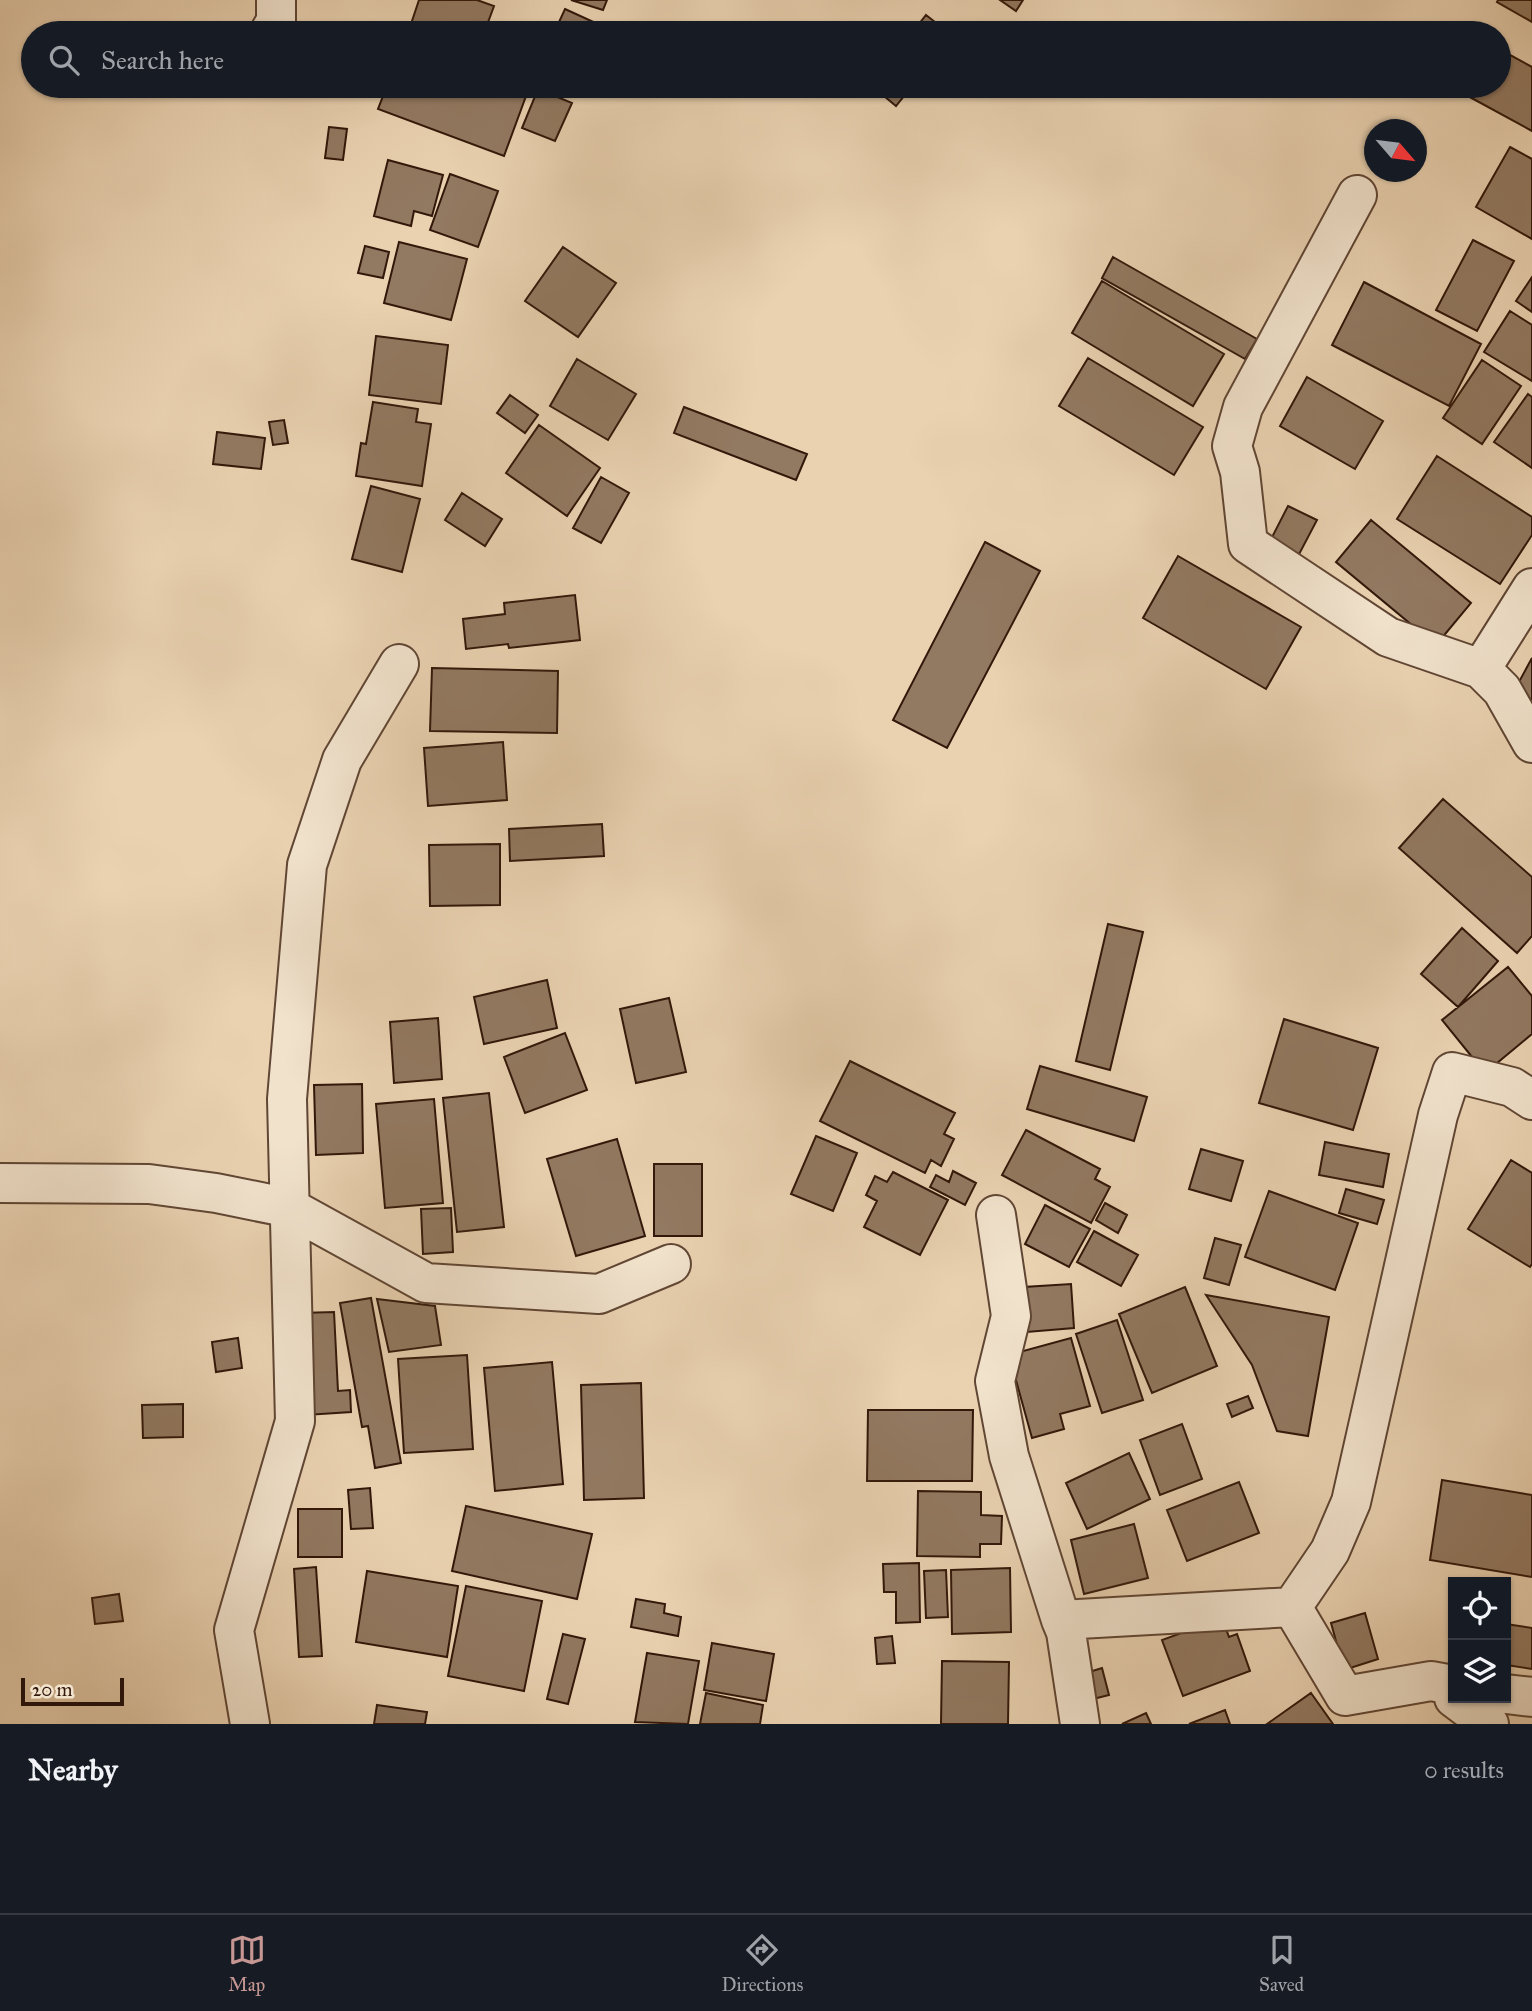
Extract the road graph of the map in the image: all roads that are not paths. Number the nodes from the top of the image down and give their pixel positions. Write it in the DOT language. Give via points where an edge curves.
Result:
graph roads {
  1 [pos="276,0"];
  2 [pos="276,21"];
  3 [pos="1357,195"];
  4 [pos="1532,588"];
  5 [pos="399,664"];
  6 [pos="1481,669"];
  7 [pos="1532,743"];
  8 [pos="1532,1100"];
  9 [pos="0,1183"];
  10 [pos="290,1208"];
  11 [pos="996,1215"];
  12 [pos="671,1264"];
  13 [pos="1292,1607"];
  14 [pos="1061,1620"];
  15 [pos="1448,1690"];
  16 [pos="1511,1695"];
  17 [pos="1532,1697"];
  18 [pos="1464,1703"];
  19 [pos="250,1724"];
  20 [pos="1080,1724"];
  21 [pos="1489,1724"];
  1 -- 2 [label="street"];
  3 -- 6 [label="street" via="1243,407 1231,446 1240,472 1248,544 1388,637"];
  4 -- 6 [label="street"];
  5 -- 10 [label="street" via="342,760 307,865 287,1099"];
  6 -- 7 [label="street" via="1502,690"];
  8 -- 13 [label="street" via="1512,1087 1451,1072 1352,1502 1331,1551"];
  9 -- 10 [label="street" via="149,1184"];
  10 -- 12 [label="street" via="426,1283 599,1294"];
  10 -- 19 [label="street" via="295,1421 234,1630"];
  11 -- 14 [label="street" via="1011,1315 995,1381 1009,1457"];
  13 -- 14 [label="street"];
  13 -- 15 [label="street" via="1345,1696"];
  14 -- 20 [label="street"];
  16 -- 17 [label="street"];
  18 -- 21 [label="street"];
}
